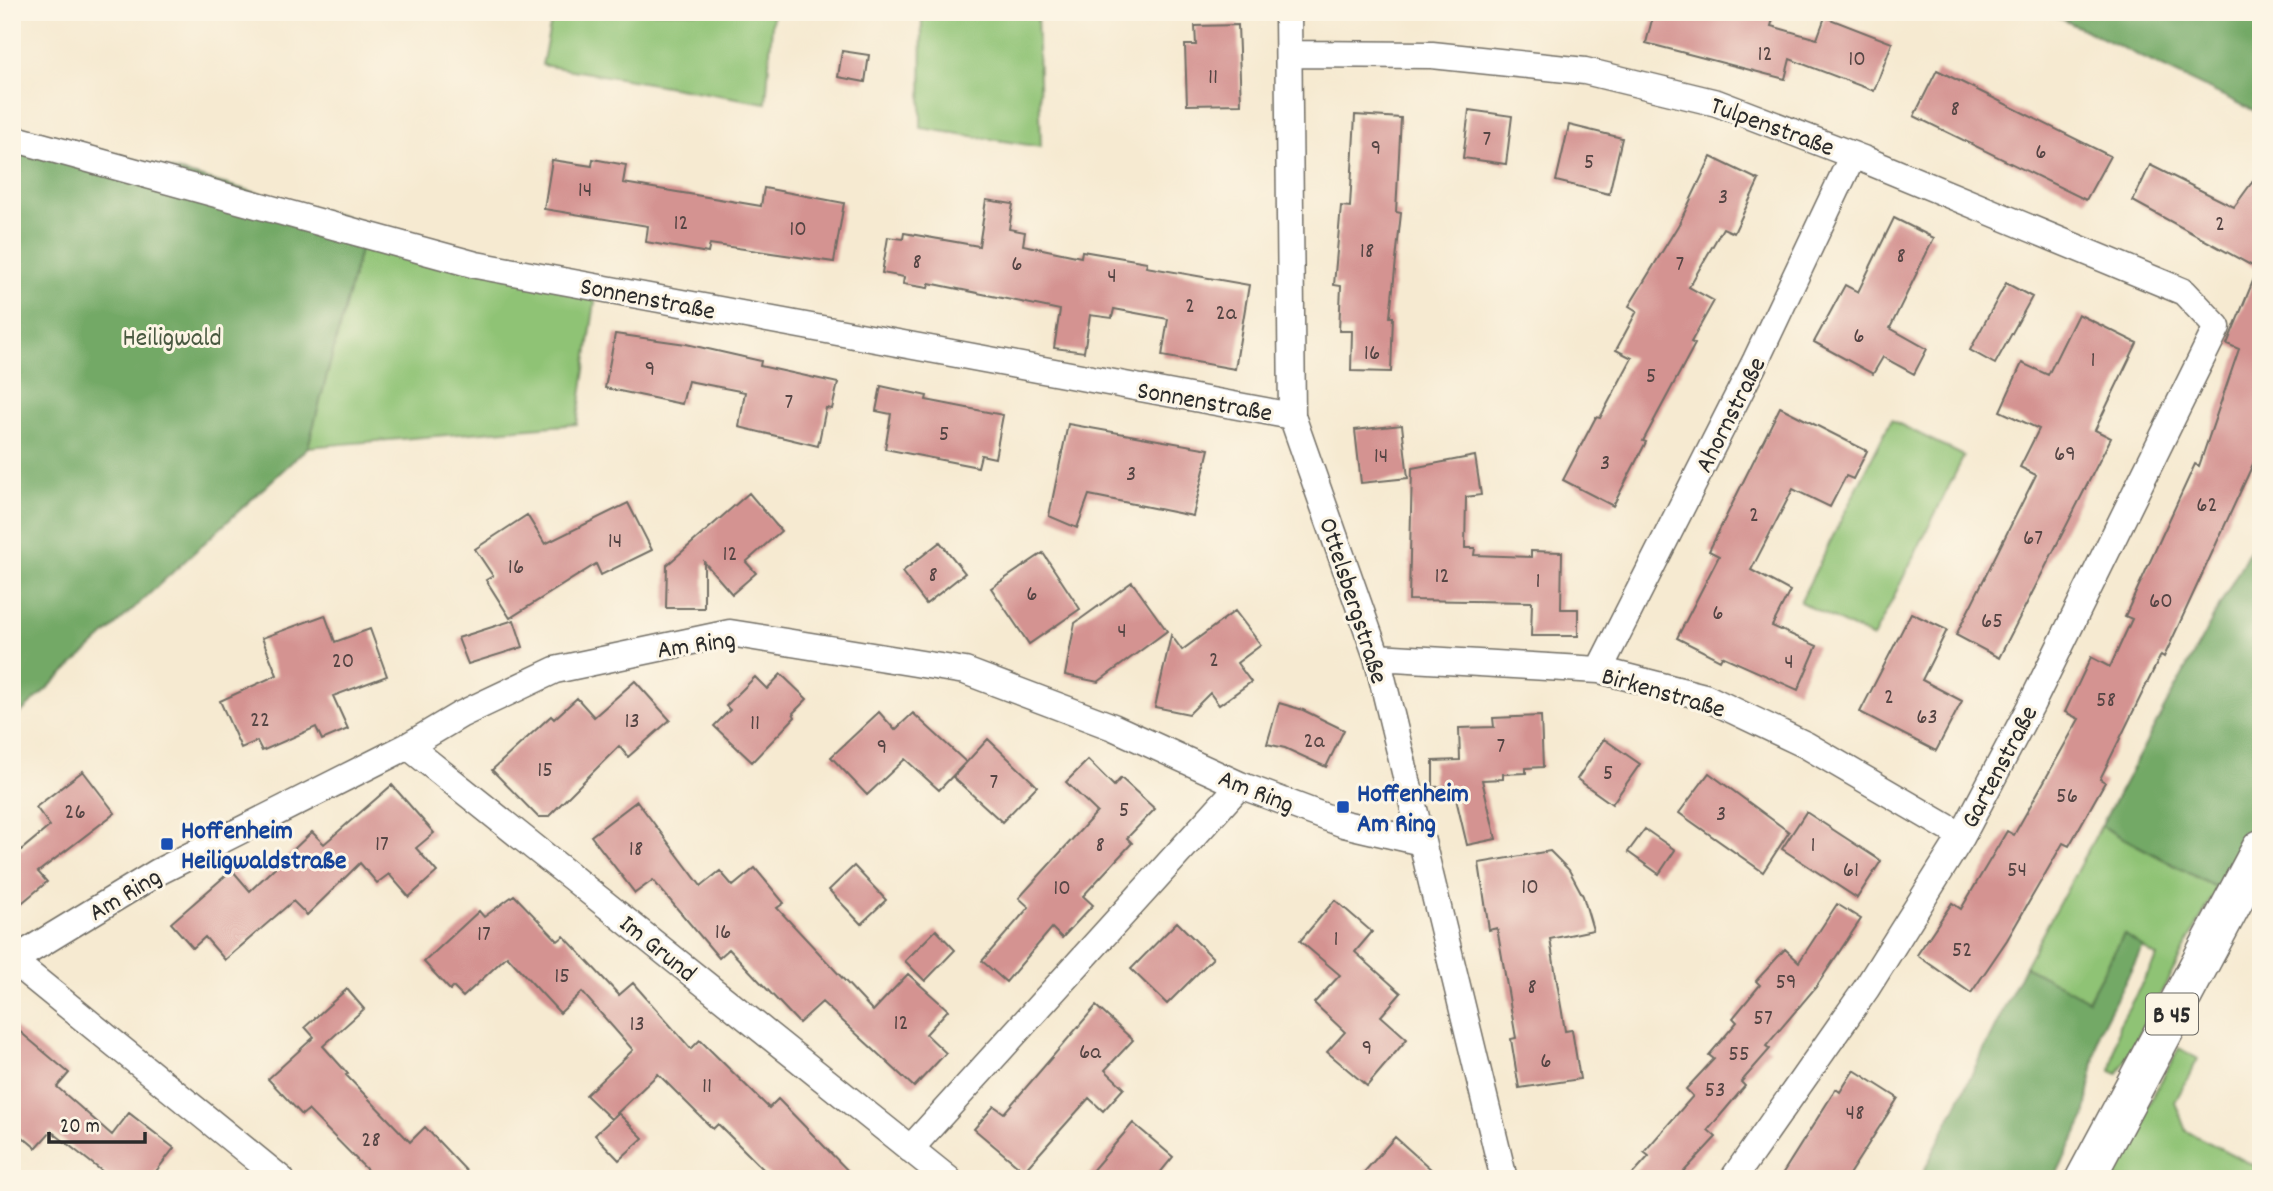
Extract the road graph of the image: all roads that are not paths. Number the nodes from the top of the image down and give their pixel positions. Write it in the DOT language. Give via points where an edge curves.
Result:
graph roads {
  1 [pos="1288,12"];
  2 [pos="1290,54"];
  3 [pos="12,138"];
  4 [pos="1853,155"];
  5 [pos="2217,327"];
  6 [pos="1292,416"];
  7 [pos="1377,657"];
  8 [pos="1599,670"];
  9 [pos="408,746"];
  10 [pos="1240,785"];
  11 [pos="1962,836"];
  12 [pos="1422,842"];
  13 [pos="2261,849"];
  14 [pos="13,961"];
  15 [pos="911,1149"];
  16 [pos="281,1179"];
  17 [pos="948,1179"];
  18 [pos="1504,1179"];
  19 [pos="1733,1179"];
  20 [pos="2085,1179"];
  1 -- 2 [label="street, Ottelsbergstraße"];
  2 -- 4 [label="street, Tulpenstraße" via="1432,55 1585,71 1717,103"];
  2 -- 6 [label="street, Ottelsbergstraße"];
  3 -- 6 [label="street, Sonnenstraße" via="476,265"];
  4 -- 5 [label="street, Tulpenstraße" via="2184,292"];
  4 -- 8 [label="street, Ahornstraße" via="1756,360"];
  5 -- 11 [label="street, Gartenstraße"];
  6 -- 7 [label="street, Ottelsbergstraße"];
  7 -- 8 [label="street, Birkenstraße"];
  7 -- 12 [label="street, Ottelsbergstraße"];
  8 -- 11 [label="street, Birkenstraße" via="1705,698 1806,745"];
  9 -- 10 [label="street, Am Ring" via="460,715 555,670 730,633 965,671 1113,727"];
  9 -- 14 [label="street, Am Ring" via="158,872"];
  9 -- 15 [label="street, Im Grund"];
  10 -- 12 [label="street, Am Ring" via="1344,824"];
  10 -- 15 [label="street"];
  11 -- 19 [label="street, Gartenstraße" via="1866,989"];
  12 -- 18 [label="street, Ottelsbergstraße"];
  13 -- 20 [label="main road, B 45"];
  14 -- 16 [label="street"];
  15 -- 17 [label="street, Im Grund"];
}
